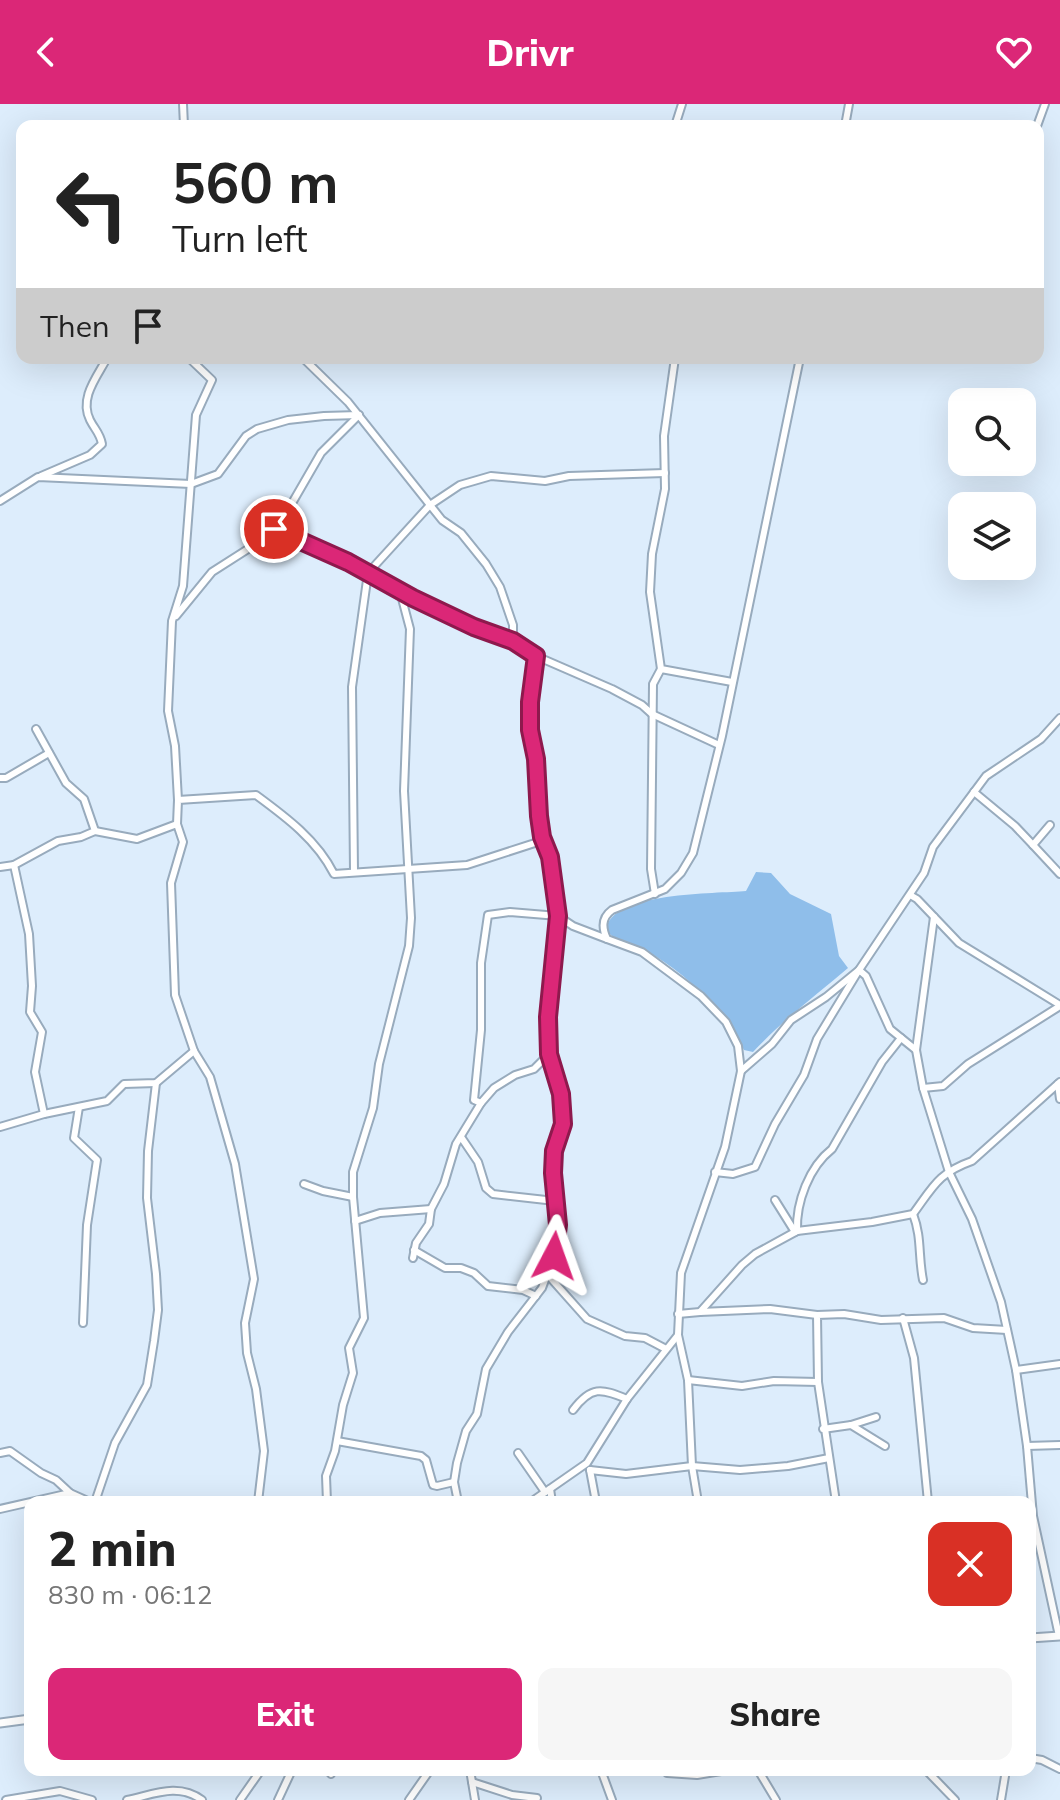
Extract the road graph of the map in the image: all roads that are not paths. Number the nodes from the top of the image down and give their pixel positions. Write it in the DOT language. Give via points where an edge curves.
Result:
graph roads {
  1 [pos="104,364"];
  2 [pos="195,364"];
  3 [pos="309,364"];
  4 [pos="674,364"];
  5 [pos="799,364"];
  6 [pos="359,415"];
  7 [pos="665,473"];
  8 [pos="38,477"];
  9 [pos="191,484"];
  10 [pos="0,501"];
  11 [pos="430,505"];
  12 [pos="274,529"];
  13 [pos="368,573"];
  14 [pos="400,591"];
  15 [pos="172,621"];
  16 [pos="513,641"];
  17 [pos="536,656"];
  18 [pos="661,669"];
  19 [pos="732,682"];
  20 [pos="652,714"];
  21 [pos="1060,718"];
  22 [pos="36,729"];
  23 [pos="719,745"];
  24 [pos="49,753"];
  25 [pos="0,778"];
  26 [pos="974,792"];
  27 [pos="178,800"];
  28 [pos="177,824"];
  29 [pos="1050,825"];
  30 [pos="95,831"];
  31 [pos="542,837"];
  32 [pos="1033,845"];
  33 [pos="14,865"];
  34 [pos="0,867"];
  35 [pos="408,869"];
  36 [pos="354,871"];
  37 [pos="1060,874"];
  38 [pos="655,894"];
  39 [pos="910,895"];
  40 [pos="558,916"];
  41 [pos="934,917"];
  42 [pos="607,939"];
  43 [pos="859,970"];
  44 [pos="1060,1005"];
  45 [pos="901,1038"];
  46 [pos="916,1050"];
  47 [pos="194,1051"];
  48 [pos="549,1054"];
  49 [pos="741,1071"];
  50 [pos="156,1083"];
  51 [pos="1059,1083"];
  52 [pos="923,1088"];
  53 [pos="1060,1099"];
  54 [pos="481,1103"];
  55 [pos="79,1107"];
  56 [pos="44,1114"];
  57 [pos="0,1127"];
  58 [pos="461,1137"];
  59 [pos="715,1172"];
  60 [pos="949,1172"];
  61 [pos="304,1184"];
  62 [pos="353,1197"];
  63 [pos="775,1200"];
  64 [pos="555,1201"];
  65 [pos="431,1209"];
  66 [pos="913,1214"];
  67 [pos="355,1221"];
  68 [pos="796,1232"];
  69 [pos="414,1250"];
  70 [pos="413,1258"];
  71 [pos="547,1274"];
  72 [pos="923,1280"];
  73 [pos="536,1296"];
  74 [pos="700,1312"];
  75 [pos="678,1314"];
  76 [pos="817,1315"];
  77 [pos="903,1318"];
  78 [pos="83,1323"];
  79 [pos="1007,1330"];
  80 [pos="678,1335"];
  81 [pos="666,1349"];
  82 [pos="1060,1364"];
  83 [pos="1016,1370"];
  84 [pos="688,1380"];
  85 [pos="818,1382"];
  86 [pos="627,1399"];
  87 [pos="573,1410"];
  88 [pos="876,1417"];
  89 [pos="851,1425"];
  90 [pos="823,1429"];
  91 [pos="337,1441"];
  92 [pos="1060,1445"];
  93 [pos="885,1446"];
  94 [pos="1027,1446"];
  95 [pos="0,1453"];
  96 [pos="518,1453"];
  97 [pos="829,1458"];
  98 [pos="588,1466"];
  99 [pos="692,1466"];
  100 [pos="454,1482"];
  101 [pos="547,1490"];
  102 [pos="70,1493"];
  103 [pos="57,1496"];
  104 [pos="77,1496"];
  105 [pos="94,1496"];
  106 [pos="259,1496"];
  107 [pos="327,1496"];
  108 [pos="457,1496"];
  109 [pos="539,1496"];
  110 [pos="550,1496"];
  111 [pos="595,1496"];
  112 [pos="697,1496"];
  113 [pos="835,1496"];
  114 [pos="927,1496"];
  115 [pos="1030,1496"];
  116 [pos="24,1504"];
  117 [pos="0,1509"];
  118 [pos="1036,1538"];
  119 [pos="1060,1636"];
  120 [pos="1036,1638"];
  121 [pos="24,1720"];
  122 [pos="0,1723"];
  123 [pos="1036,1759"];
  124 [pos="1060,1769"];
  125 [pos="257,1776"];
  126 [pos="289,1776"];
  127 [pos="426,1776"];
  128 [pos="471,1776"];
  129 [pos="603,1776"];
  130 [pos="762,1776"];
  131 [pos="932,1776"];
  132 [pos="1005,1776"];
  133 [pos="472,1782"];
  134 [pos="537,1798"];
  135 [pos="141,1799"];
  136 [pos="6,1800"];
  137 [pos="92,1800"];
  138 [pos="127,1800"];
  139 [pos="202,1800"];
  140 [pos="240,1800"];
  141 [pos="278,1800"];
  142 [pos="409,1800"];
  143 [pos="475,1800"];
  144 [pos="612,1800"];
  145 [pos="776,1800"];
  146 [pos="955,1800"];
  147 [pos="1001,1800"];
  1 -- 8 [label="street" via="86,399 87,415 102,444 90,455"];
  2 -- 9 [label="street" via="212,380 196,415"];
  3 -- 6 [label="street"];
  4 -- 7 [label="street" via="664,436"];
  5 -- 19 [label="street"];
  6 -- 9 [label="street" via="288,420 257,429 218,474"];
  6 -- 11 [label="street"];
  6 -- 12 [label="street" via="321,453"];
  7 -- 11 [label="street" via="545,481 491,476 460,485"];
  7 -- 18 [label="street" via="650,592"];
  8 -- 9 [label="street"];
  8 -- 10 [label="street"];
  9 -- 15 [label="street" via="183,586"];
  11 -- 13 [label="street"];
  11 -- 16 [label="street" via="470,543 500,587"];
  12 -- 13 [label="street"];
  12 -- 15 [label="street" via="212,572"];
  13 -- 14 [label="street"];
  13 -- 36 [label="street" via="352,687"];
  14 -- 16 [label="street"];
  14 -- 35 [label="street" via="410,629 404,791"];
  15 -- 27 [label="street" via="168,711"];
  16 -- 17 [label="street"];
  17 -- 20 [label="street" via="612,689"];
  17 -- 31 [label="street" via="530,730"];
  18 -- 19 [label="street"];
  18 -- 20 [label="street" via="653,684"];
  19 -- 23 [label="street"];
  20 -- 23 [label="street"];
  20 -- 38 [label="street"];
  21 -- 26 [label="street" via="1041,739 986,776"];
  22 -- 24 [label="street"];
  23 -- 38 [label="street" via="693,853 681,873"];
  24 -- 25 [label="street"];
  24 -- 30 [label="street" via="66,783 84,799"];
  26 -- 32 [label="street"];
  26 -- 39 [label="street" via="933,847"];
  27 -- 28 [label="street"];
  27 -- 36 [label="street" via="256,795 299,827 334,874"];
  28 -- 30 [label="street" via="137,839"];
  28 -- 47 [label="street" via="183,842 171,883 175,995"];
  29 -- 32 [label="street"];
  30 -- 33 [label="street" via="58,841"];
  31 -- 35 [label="street" via="467,865"];
  31 -- 40 [label="street"];
  32 -- 37 [label="street"];
  33 -- 34 [label="street"];
  33 -- 56 [label="street" via="29,934 30,1012 42,1032 35,1072"];
  35 -- 36 [label="street"];
  35 -- 62 [label="street" via="409,946 373,1108 353,1172"];
  38 -- 42 [label="street" via="606,914"];
  39 -- 41 [label="street"];
  39 -- 43 [label="street"];
  40 -- 42 [label="street"];
  40 -- 48 [label="street"];
  40 -- 54 [label="street" via="488,915 474,1100"];
  41 -- 44 [label="street" via="959,943"];
  41 -- 46 [label="street"];
  42 -- 49 [label="street" via="642,952 701,996 726,1022 738,1046"];
  43 -- 45 [label="street" via="890,1029"];
  43 -- 49 [label="street" via="791,1020"];
  43 -- 59 [label="street" via="817,1039 755,1167 733,1174"];
  44 -- 52 [label="street" via="943,1086"];
  45 -- 46 [label="street"];
  45 -- 68 [label="street" via="832,1149 819,1159 796,1213"];
  46 -- 52 [label="street"];
  47 -- 50 [label="street"];
  47 -- 106 [label="street" via="210,1077 235,1164 254,1279 245,1323 264,1451"];
  48 -- 54 [label="street" via="534,1069 494,1088"];
  48 -- 64 [label="street" via="563,1124 554,1151"];
  49 -- 59 [label="street"];
  50 -- 55 [label="street" via="124,1084 107,1101"];
  50 -- 105 [label="street" via="147,1198 158,1310 154,1341 147,1385 115,1443"];
  51 -- 53 [label="street"];
  51 -- 60 [label="street" via="972,1161"];
  52 -- 60 [label="street"];
  54 -- 58 [label="street"];
  55 -- 56 [label="street"];
  55 -- 78 [label="street" via="74,1138 97,1160 87,1225"];
  56 -- 57 [label="street"];
  58 -- 64 [label="street" via="493,1194"];
  58 -- 65 [label="street"];
  59 -- 75 [label="street" via="681,1273"];
  60 -- 66 [label="street" via="937,1178"];
  60 -- 79 [label="street" via="972,1219"];
  61 -- 62 [label="street"];
  62 -- 67 [label="street"];
  63 -- 68 [label="street"];
  64 -- 71 [label="street" via="558,1225"];
  65 -- 67 [label="street" via="380,1213"];
  65 -- 69 [label="street"];
  66 -- 68 [label="street"];
  66 -- 72 [label="street" via="920,1233"];
  67 -- 91 [label="street" via="364,1318 349,1348 353,1373"];
  68 -- 74 [label="street" via="755,1254"];
  69 -- 70 [label="street"];
  69 -- 73 [label="street" via="445,1268 474,1273 488,1286"];
  71 -- 73 [label="street"];
  71 -- 81 [label="street" via="587,1319"];
  73 -- 100 [label="street" via="486,1369"];
  74 -- 75 [label="street"];
  74 -- 76 [label="street" via="770,1309"];
  75 -- 80 [label="street"];
  76 -- 77 [label="street"];
  76 -- 85 [label="street"];
  77 -- 79 [label="street" via="944,1318 973,1328"];
  77 -- 114 [label="street" via="914,1358"];
  79 -- 83 [label="street"];
  80 -- 81 [label="street"];
  80 -- 84 [label="street"];
  81 -- 86 [label="street"];
  82 -- 83 [label="street"];
  83 -- 94 [label="street"];
  84 -- 85 [label="street" via="742,1386"];
  84 -- 99 [label="street"];
  85 -- 90 [label="street"];
  86 -- 87 [label="street" via="597,1391 584,1395"];
  86 -- 98 [label="street"];
  88 -- 89 [label="street"];
  89 -- 90 [label="street"];
  89 -- 93 [label="street"];
  90 -- 97 [label="street"];
  91 -- 100 [label="street" via="421,1456 433,1485"];
  91 -- 107 [label="street" via="326,1476"];
  92 -- 94 [label="street"];
  94 -- 115 [label="street"];
  95 -- 102 [label="street" via="10,1451"];
  96 -- 101 [label="street"];
  97 -- 99 [label="street" via="740,1470"];
  97 -- 113 [label="street"];
  98 -- 99 [label="street" via="626,1474"];
  98 -- 101 [label="street"];
  98 -- 111 [label="street"];
  99 -- 112 [label="street"];
  100 -- 108 [label="street"];
  101 -- 109 [label="street"];
  101 -- 110 [label="street"];
  102 -- 103 [label="street"];
  102 -- 104 [label="street"];
  116 -- 117 [label="street"];
  118 -- 119 [label="street"];
  119 -- 120 [label="street"];
  121 -- 122 [label="street"];
  123 -- 124 [label="street"];
  125 -- 140 [label="street"];
  126 -- 141 [label="street"];
  127 -- 142 [label="street"];
  128 -- 133 [label="street"];
  129 -- 144 [label="street"];
  130 -- 145 [label="street"];
  131 -- 146 [label="street"];
  132 -- 147 [label="street"];
  133 -- 134 [label="street"];
  133 -- 143 [label="street"];
  135 -- 138 [label="street"];
  135 -- 139 [label="street" via="167,1790 193,1793"];
  136 -- 137 [label="street" via="60,1791"];
}
